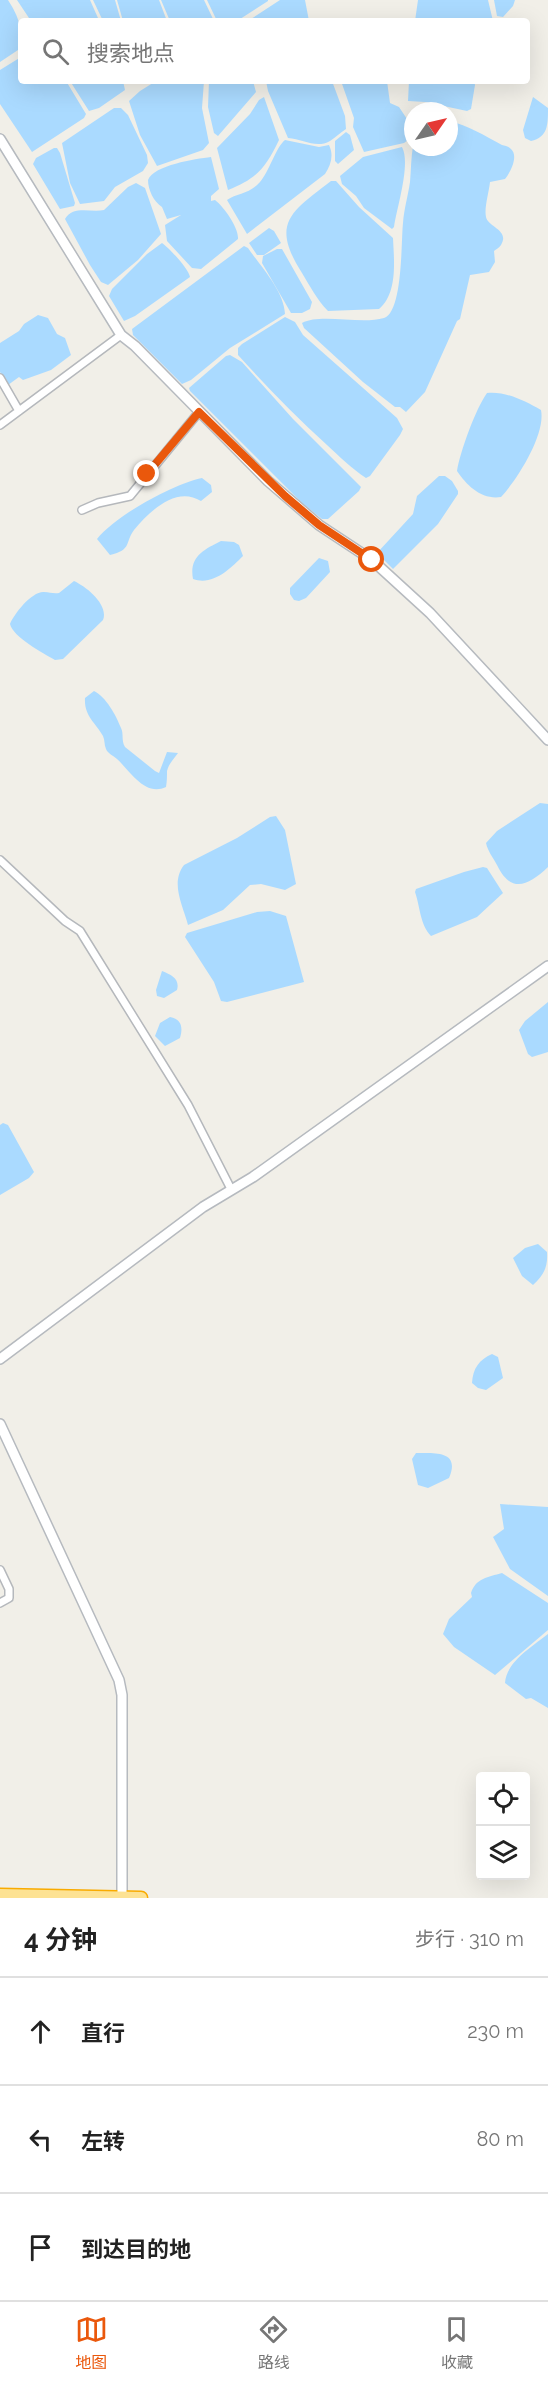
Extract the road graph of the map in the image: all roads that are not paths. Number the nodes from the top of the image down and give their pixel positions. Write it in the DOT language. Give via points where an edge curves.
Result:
graph roads {
  1 [pos="0,139"];
  2 [pos="121,335"];
  3 [pos="0,378"];
  4 [pos="19,411"];
  5 [pos="199,412"];
  6 [pos="0,425"];
  7 [pos="82,510"];
  8 [pos="548,740"];
  9 [pos="0,860"];
  10 [pos="548,966"];
  11 [pos="231,1190"];
  12 [pos="0,1359"];
  13 [pos="0,1424"];
  14 [pos="0,1570"];
  15 [pos="0,1602"];
  16 [pos="0,1895"];
  17 [pos="122,1898"];
  18 [pos="141,1898"];
  1 -- 2 [label="street"];
  2 -- 4 [label="street"];
  2 -- 5 [label="street"];
  3 -- 4 [label="street"];
  4 -- 6 [label="street"];
  5 -- 7 [label="street" via="130,496"];
  5 -- 8 [label="street" via="285,496 319,525 372,560 430,613"];
  9 -- 11 [label="street" via="64,921 80,931 188,1105"];
  10 -- 11 [label="street"];
  11 -- 12 [label="street"];
  13 -- 17 [label="street" via="119,1680"];
  14 -- 15 [label="street" via="9,1598"];
  16 -- 17 [label="highway"];
  17 -- 18 [label="highway"];
}
